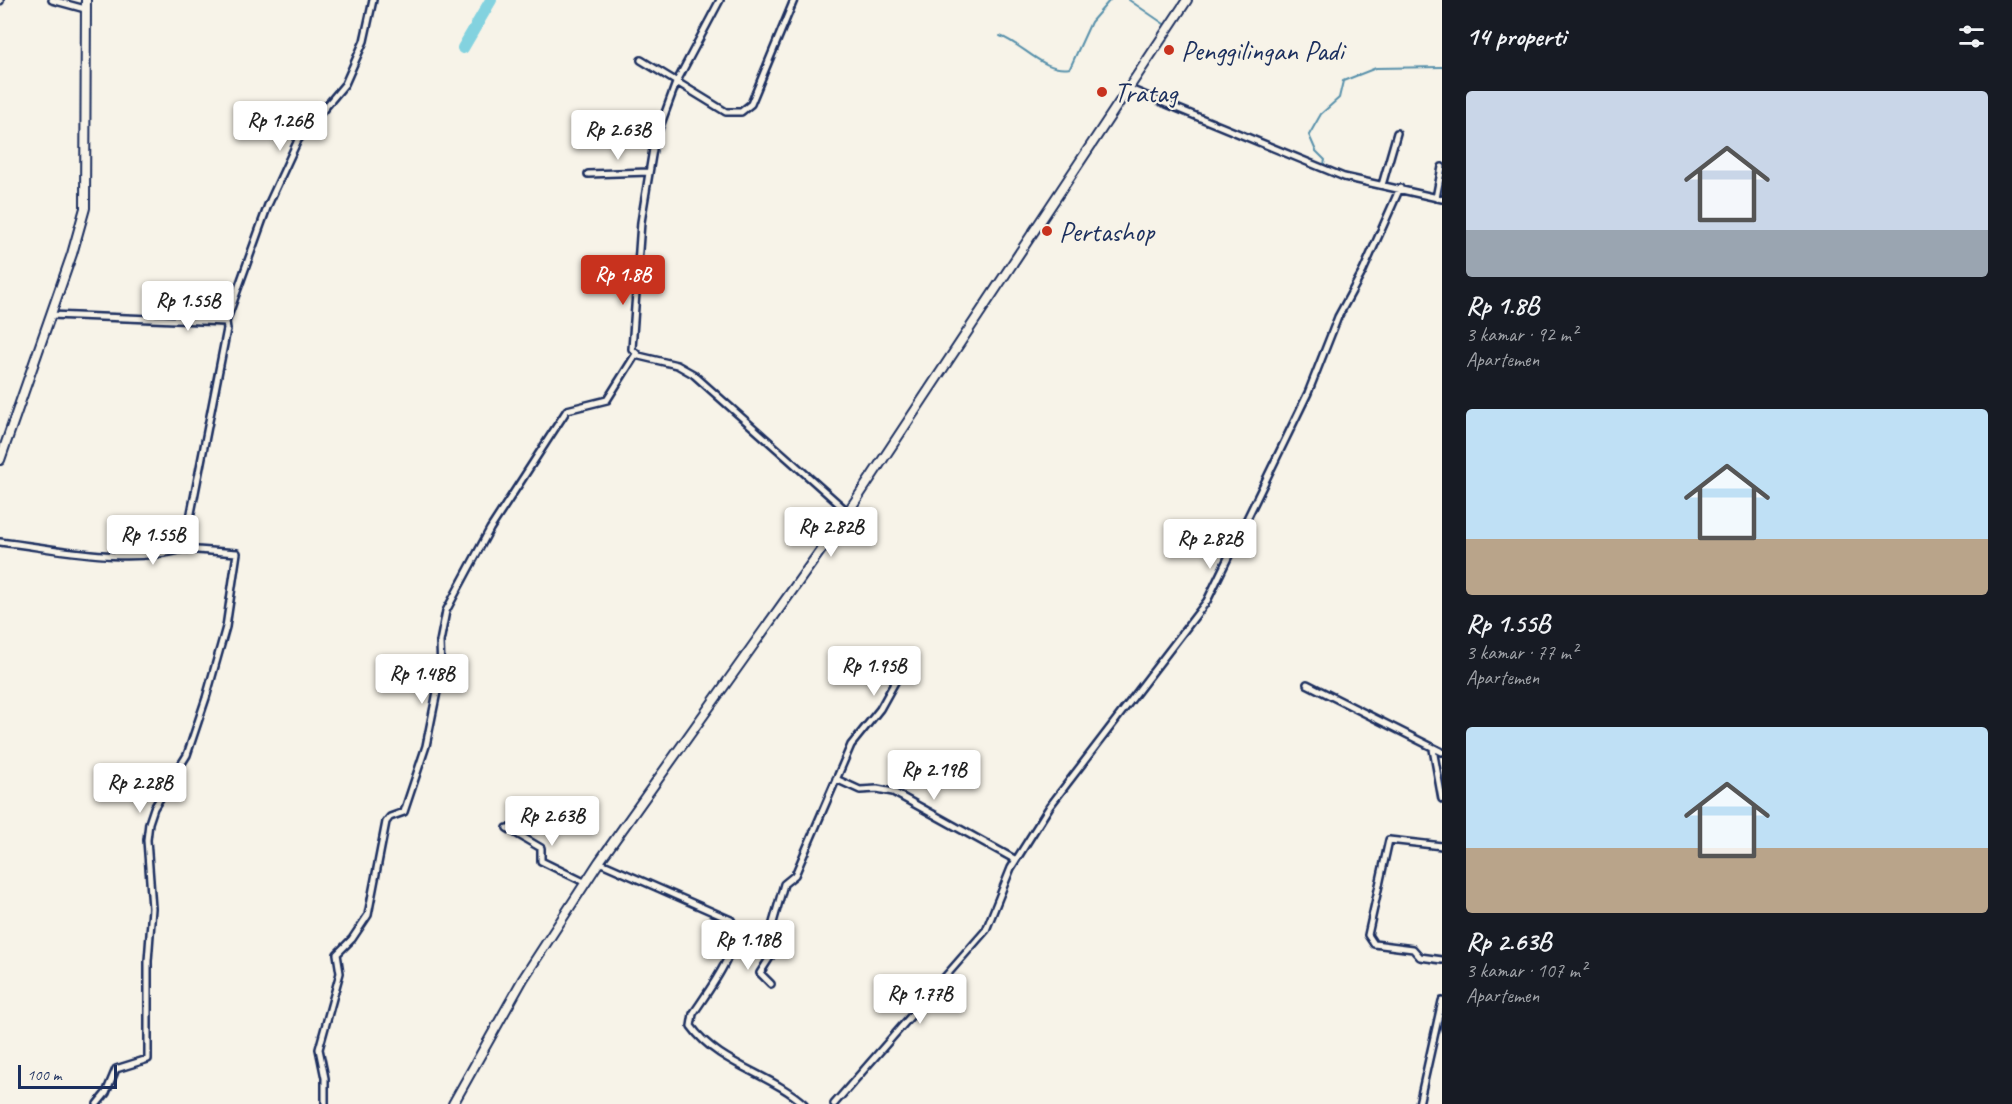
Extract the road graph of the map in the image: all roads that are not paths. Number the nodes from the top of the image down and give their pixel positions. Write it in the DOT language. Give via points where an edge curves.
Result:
graph roads {
  1 [pos="52,0"];
  2 [pos="373,0"];
  3 [pos="720,0"];
  4 [pos="794,0"];
  5 [pos="1187,0"];
  6 [pos="85,4"];
  7 [pos="641,60"];
  8 [pos="676,83"];
  9 [pos="1130,89"];
  10 [pos="1397,133"];
  11 [pos="1442,167"];
  12 [pos="649,172"];
  13 [pos="588,174"];
  14 [pos="1382,185"];
  15 [pos="1400,188"];
  16 [pos="1439,199"];
  17 [pos="51,315"];
  18 [pos="226,322"];
  19 [pos="636,354"];
  20 [pos="0,460"];
  21 [pos="848,512"];
  22 [pos="0,542"];
  23 [pos="184,549"];
  24 [pos="910,655"];
  25 [pos="1307,684"];
  26 [pos="1433,749"];
  27 [pos="1442,752"];
  28 [pos="836,779"];
  29 [pos="1442,799"];
  30 [pos="507,828"];
  31 [pos="1442,846"];
  32 [pos="1016,861"];
  33 [pos="600,862"];
  34 [pos="586,883"];
  35 [pos="734,925"];
  36 [pos="768,939"];
  37 [pos="1442,960"];
  38 [pos="771,984"];
  39 [pos="1442,1001"];
  40 [pos="97,1104"];
  41 [pos="325,1104"];
  42 [pos="453,1104"];
  43 [pos="804,1104"];
  44 [pos="834,1104"];
  45 [pos="1419,1104"];
  1 -- 6 [label="street"];
  2 -- 18 [label="street" via="364,41 345,84 298,140 268,205"];
  3 -- 8 [label="street"];
  4 -- 8 [label="street" via="752,104 741,112 726,112"];
  5 -- 9 [label="street"];
  6 -- 17 [label="street" via="85,208"];
  7 -- 8 [label="street"];
  8 -- 12 [label="street" via="654,143"];
  9 -- 14 [label="street" via="1344,177"];
  9 -- 21 [label="street"];
  10 -- 14 [label="street"];
  11 -- 16 [label="street"];
  12 -- 13 [label="street"];
  12 -- 19 [label="street" via="635,297 632,349"];
  14 -- 15 [label="street"];
  15 -- 16 [label="street"];
  15 -- 32 [label="street" via="1213,591 1050,806"];
  17 -- 18 [label="street"];
  17 -- 20 [label="street"];
  18 -- 23 [label="street"];
  19 -- 21 [label="street" via="677,365 693,374"];
  19 -- 41 [label="street" via="607,400 567,410 490,529 446,611 440,642 441,672 408,808 386,822 368,915 337,954 340,973 319,1049"];
  21 -- 33 [label="street"];
  22 -- 23 [label="street" via="113,557 167,554"];
  23 -- 40 [label="street" via="237,553 226,627 194,737 149,823 152,908 148,1059 116,1069"];
  24 -- 28 [label="street" via="880,708 851,745"];
  25 -- 26 [label="street"];
  26 -- 27 [label="street"];
  26 -- 29 [label="street"];
  28 -- 32 [label="street" via="860,790 893,792"];
  28 -- 36 [label="street" via="795,875 784,884"];
  30 -- 34 [label="street" via="541,848 541,861"];
  31 -- 37 [label="street" via="1389,840 1368,935 1374,944 1413,949 1420,957"];
  32 -- 44 [label="street" via="986,930"];
  33 -- 34 [label="street"];
  33 -- 35 [label="street" via="730,918"];
  34 -- 42 [label="street" via="523,979"];
  35 -- 36 [label="street"];
  35 -- 43 [label="street" via="730,950 693,1014 691,1026 726,1055"];
  36 -- 38 [label="street" via="774,951 760,974"];
  39 -- 45 [label="street"];
}
